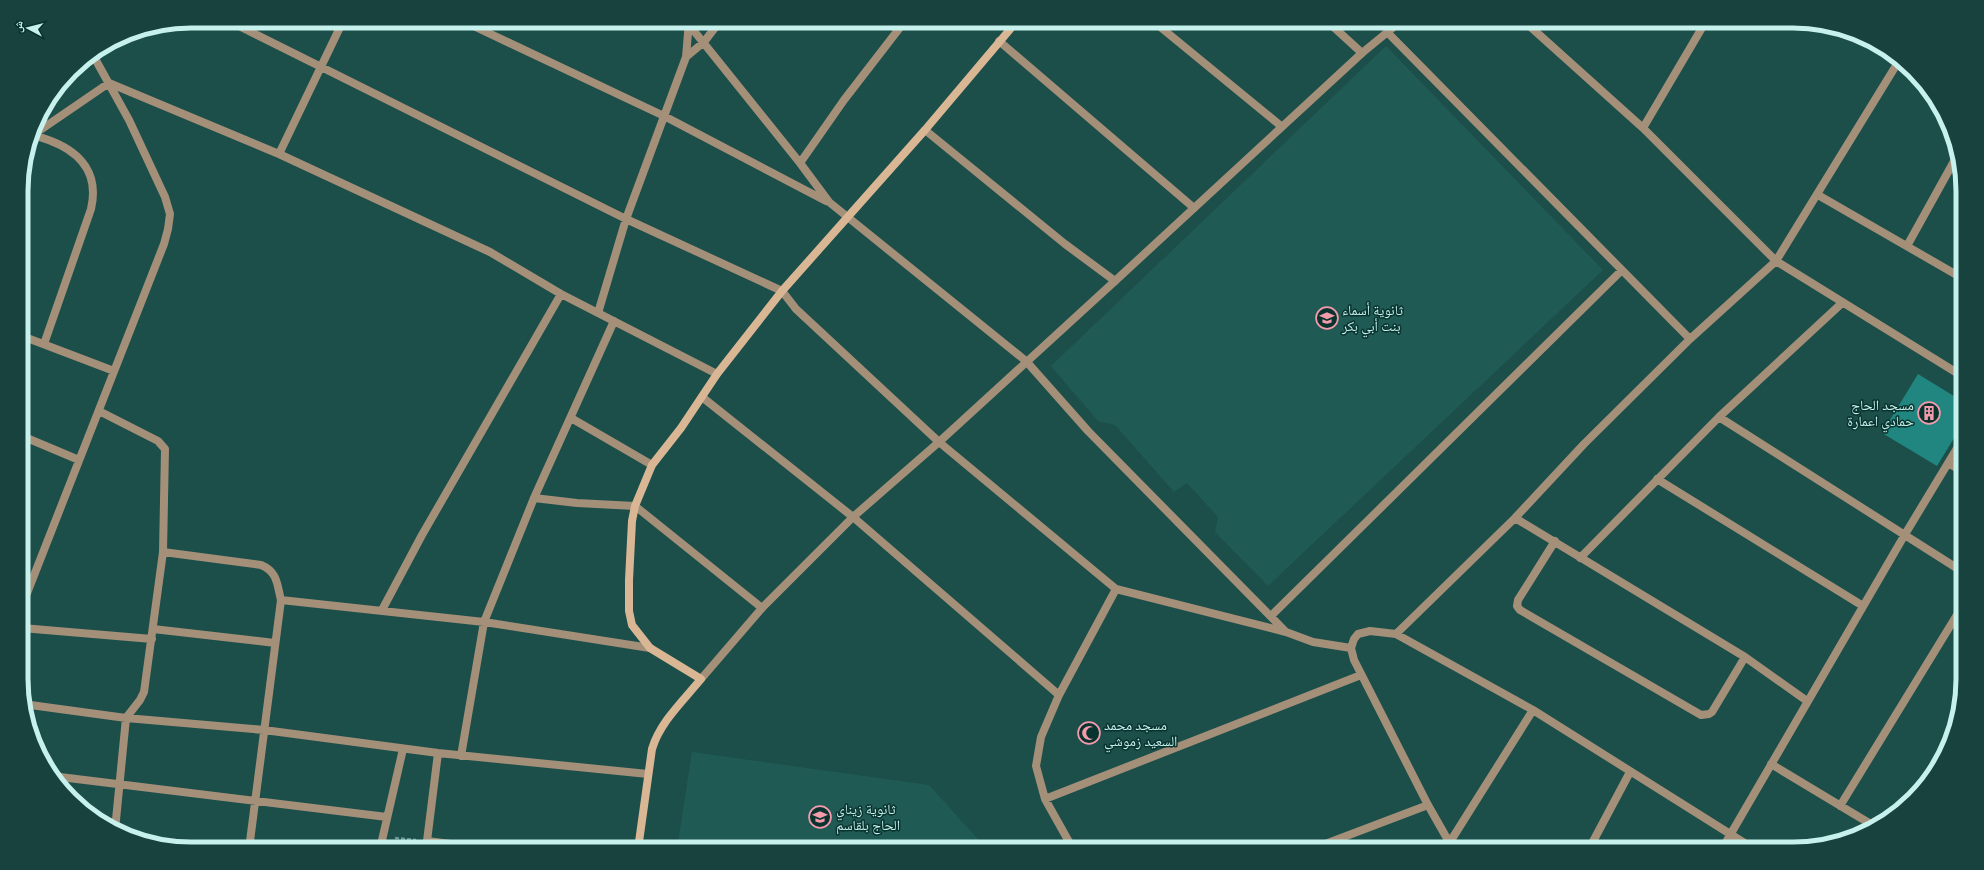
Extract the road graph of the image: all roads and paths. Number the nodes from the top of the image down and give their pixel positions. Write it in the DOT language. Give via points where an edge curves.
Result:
graph roads {
  1 [pos="243,28"];
  2 [pos="339,28"];
  3 [pos="478,28"];
  4 [pos="687,28"];
  5 [pos="692,28"];
  6 [pos="715,28"];
  7 [pos="899,28"];
  8 [pos="1011,28"];
  9 [pos="1162,28"];
  10 [pos="1335,28"];
  11 [pos="1393,28"];
  12 [pos="1532,28"];
  13 [pos="1702,28"];
  14 [pos="1388,33"];
  15 [pos="999,41"];
  16 [pos="704,42"];
  17 [pos="1362,53"];
  18 [pos="686,57"];
  19 [pos="96,59"];
  20 [pos="1896,65"];
  21 [pos="320,66"];
  22 [pos="108,83"];
  23 [pos="664,116"];
  24 [pos="1281,126"];
  25 [pos="1643,128"];
  26 [pos="925,130"];
  27 [pos="39,131"];
  28 [pos="37,137"];
  29 [pos="279,154"];
  30 [pos="1954,162"];
  31 [pos="800,163"];
  32 [pos="1818,195"];
  33 [pos="829,202"];
  34 [pos="1194,208"];
  35 [pos="849,217"];
  36 [pos="626,219"];
  37 [pos="1907,246"];
  38 [pos="1776,262"];
  39 [pos="1622,270"];
  40 [pos="1956,275"];
  41 [pos="1115,281"];
  42 [pos="782,291"];
  43 [pos="561,294"];
  44 [pos="1842,303"];
  45 [pos="598,313"];
  46 [pos="614,321"];
  47 [pos="28,338"];
  48 [pos="1690,338"];
  49 [pos="44,344"];
  50 [pos="1026,362"];
  51 [pos="114,372"];
  52 [pos="1956,372"];
  53 [pos="717,374"];
  54 [pos="702,397"];
  55 [pos="98,412"];
  56 [pos="1719,417"];
  57 [pos="571,418"];
  58 [pos="28,439"];
  59 [pos="939,442"];
  60 [pos="1956,450"];
  61 [pos="79,460"];
  62 [pos="1948,463"];
  63 [pos="652,465"];
  64 [pos="1956,468"];
  65 [pos="1657,479"];
  66 [pos="534,498"];
  67 [pos="635,506"];
  68 [pos="853,517"];
  69 [pos="1515,518"];
  70 [pos="1904,536"];
  71 [pos="1555,541"];
  72 [pos="163,552"];
  73 [pos="1580,558"];
  74 [pos="1956,568"];
  75 [pos="1116,589"];
  76 [pos="28,591"];
  77 [pos="281,600"];
  78 [pos="1863,606"];
  79 [pos="762,608"];
  80 [pos="382,610"];
  81 [pos="1271,616"];
  82 [pos="1956,616"];
  83 [pos="484,622"];
  84 [pos="28,629"];
  85 [pos="153,629"];
  86 [pos="1286,632"];
  87 [pos="1396,634"];
  88 [pos="152,639"];
  89 [pos="275,643"];
  90 [pos="650,648"];
  91 [pos="1351,648"];
  92 [pos="1744,657"];
  93 [pos="1361,675"];
  94 [pos="701,679"];
  95 [pos="1059,695"];
  96 [pos="1807,701"];
  97 [pos="30,705"];
  98 [pos="1533,710"];
  99 [pos="126,718"];
  100 [pos="264,730"];
  101 [pos="403,749"];
  102 [pos="438,754"];
  103 [pos="461,756"];
  104 [pos="1771,764"];
  105 [pos="1630,772"];
  106 [pos="648,774"];
  107 [pos="61,777"];
  108 [pos="121,784"];
  109 [pos="1045,799"];
  110 [pos="255,802"];
  111 [pos="1428,805"];
  112 [pos="1840,806"];
  113 [pos="387,818"];
  114 [pos="116,823"];
  115 [pos="1869,823"];
  116 [pos="1730,834"];
  117 [pos="394,837"];
  118 [pos="250,842"];
  119 [pos="382,842"];
  120 [pos="415,842"];
  121 [pos="427,842"];
  122 [pos="639,842"];
  123 [pos="1069,842"];
  124 [pos="1330,842"];
  125 [pos="1449,842"];
  126 [pos="1453,842"];
  127 [pos="1593,842"];
  128 [pos="1726,842"];
  129 [pos="1743,842"];
  1 -- 21 [label="street"];
  2 -- 21 [label="street"];
  3 -- 23 [label="street"];
  4 -- 18 [label="street"];
  5 -- 16 [label="street"];
  6 -- 16 [label="street"];
  7 -- 31 [label="street"];
  8 -- 15 [label="main road"];
  9 -- 24 [label="street"];
  10 -- 17 [label="street"];
  11 -- 14 [label="street"];
  12 -- 25 [label="street"];
  13 -- 25 [label="street"];
  14 -- 17 [label="street"];
  14 -- 39 [label="street"];
  15 -- 26 [label="main road"];
  15 -- 34 [label="street"];
  16 -- 18 [label="street"];
  16 -- 31 [label="street"];
  17 -- 24 [label="street"];
  18 -- 23 [label="street"];
  19 -- 22 [label="street"];
  20 -- 32 [label="street"];
  21 -- 29 [label="street"];
  21 -- 36 [label="street"];
  22 -- 27 [label="street"];
  22 -- 29 [label="street"];
  22 -- 51 [label="street" via="129,120 162,190 170,214 164,244"];
  23 -- 33 [label="street"];
  23 -- 36 [label="street"];
  24 -- 34 [label="street"];
  25 -- 38 [label="street"];
  26 -- 35 [label="main road"];
  26 -- 41 [label="street" via="1065,244"];
  28 -- 49 [label="street" via="73,151 82,160 94,187 91,209"];
  29 -- 43 [label="street" via="490,252"];
  30 -- 37 [label="street"];
  31 -- 33 [label="street"];
  32 -- 37 [label="street"];
  32 -- 38 [label="street"];
  33 -- 35 [label="street"];
  34 -- 41 [label="street"];
  35 -- 42 [label="main road"];
  35 -- 50 [label="street"];
  36 -- 42 [label="street"];
  36 -- 45 [label="street"];
  37 -- 40 [label="street"];
  38 -- 44 [label="street"];
  38 -- 48 [label="street"];
  39 -- 48 [label="street"];
  39 -- 81 [label="street"];
  41 -- 50 [label="street"];
  42 -- 53 [label="main road"];
  42 -- 59 [label="street" via="796,309"];
  43 -- 45 [label="street"];
  43 -- 80 [label="street" via="422,535"];
  44 -- 52 [label="street"];
  44 -- 56 [label="street"];
  45 -- 46 [label="street"];
  46 -- 53 [label="street"];
  46 -- 57 [label="street"];
  47 -- 49 [label="street"];
  48 -- 69 [label="street" via="1584,444"];
  49 -- 51 [label="street"];
  50 -- 59 [label="street"];
  50 -- 81 [label="street" via="1088,431"];
  51 -- 55 [label="street"];
  53 -- 54 [label="main road"];
  54 -- 63 [label="main road"];
  54 -- 68 [label="street"];
  55 -- 61 [label="street"];
  55 -- 72 [label="street" via="158,441 165,449"];
  56 -- 65 [label="street"];
  56 -- 70 [label="street"];
  57 -- 63 [label="street"];
  57 -- 66 [label="street"];
  58 -- 61 [label="street"];
  59 -- 68 [label="street"];
  59 -- 75 [label="street"];
  60 -- 62 [label="street"];
  61 -- 76 [label="street"];
  62 -- 64 [label="street"];
  62 -- 70 [label="street"];
  63 -- 67 [label="main road"];
  65 -- 73 [label="street"];
  65 -- 78 [label="street"];
  66 -- 67 [label="street"];
  66 -- 83 [label="street"];
  67 -- 79 [label="street"];
  67 -- 90 [label="main road" via="630,550 629,611 632,626"];
  68 -- 79 [label="street"];
  68 -- 95 [label="street"];
  69 -- 71 [label="street"];
  69 -- 87 [label="street"];
  70 -- 74 [label="street"];
  70 -- 78 [label="street"];
  71 -- 73 [label="street"];
  71 -- 92 [label="street" via="1518,600 1517,606 1520,610 1701,715 1712,712"];
  72 -- 77 [label="street" via="261,565 270,569 276,579"];
  72 -- 85 [label="street"];
  73 -- 92 [label="street"];
  75 -- 86 [label="street"];
  75 -- 95 [label="street"];
  77 -- 80 [label="street"];
  77 -- 89 [label="street"];
  78 -- 96 [label="street"];
  79 -- 94 [label="street"];
  80 -- 83 [label="street"];
  81 -- 86 [label="street"];
  82 -- 112 [label="street"];
  83 -- 90 [label="street"];
  83 -- 103 [label="street"];
  84 -- 88 [label="street"];
  85 -- 88 [label="street"];
  85 -- 89 [label="street"];
  86 -- 91 [label="street" via="1313,642"];
  87 -- 91 [label="street" via="1362,632 1354,639"];
  87 -- 98 [label="street"];
  88 -- 99 [label="street" via="144,692"];
  89 -- 100 [label="street"];
  90 -- 94 [label="main road"];
  91 -- 93 [label="street"];
  92 -- 96 [label="street"];
  93 -- 109 [label="street"];
  93 -- 111 [label="street"];
  94 -- 106 [label="main road" via="660,728 652,749"];
  95 -- 109 [label="street" via="1041,737 1036,766"];
  96 -- 104 [label="street"];
  97 -- 99 [label="street"];
  98 -- 105 [label="street"];
  98 -- 126 [label="street"];
  99 -- 100 [label="street"];
  99 -- 108 [label="street"];
  100 -- 101 [label="street"];
  100 -- 110 [label="street"];
  101 -- 102 [label="street"];
  101 -- 113 [label="street"];
  102 -- 103 [label="street"];
  102 -- 121 [label="street"];
  103 -- 106 [label="street"];
  104 -- 112 [label="street"];
  104 -- 116 [label="street"];
  105 -- 116 [label="street"];
  105 -- 127 [label="street"];
  106 -- 122 [label="main road"];
  107 -- 108 [label="street"];
  108 -- 110 [label="street"];
  108 -- 114 [label="street"];
  109 -- 123 [label="street"];
  110 -- 113 [label="street"];
  110 -- 118 [label="street"];
  111 -- 124 [label="street"];
  111 -- 125 [label="street"];
  112 -- 115 [label="street"];
  113 -- 119 [label="street"];
  116 -- 128 [label="street"];
  116 -- 129 [label="street"];
  117 -- 120 [label="path"];
}
